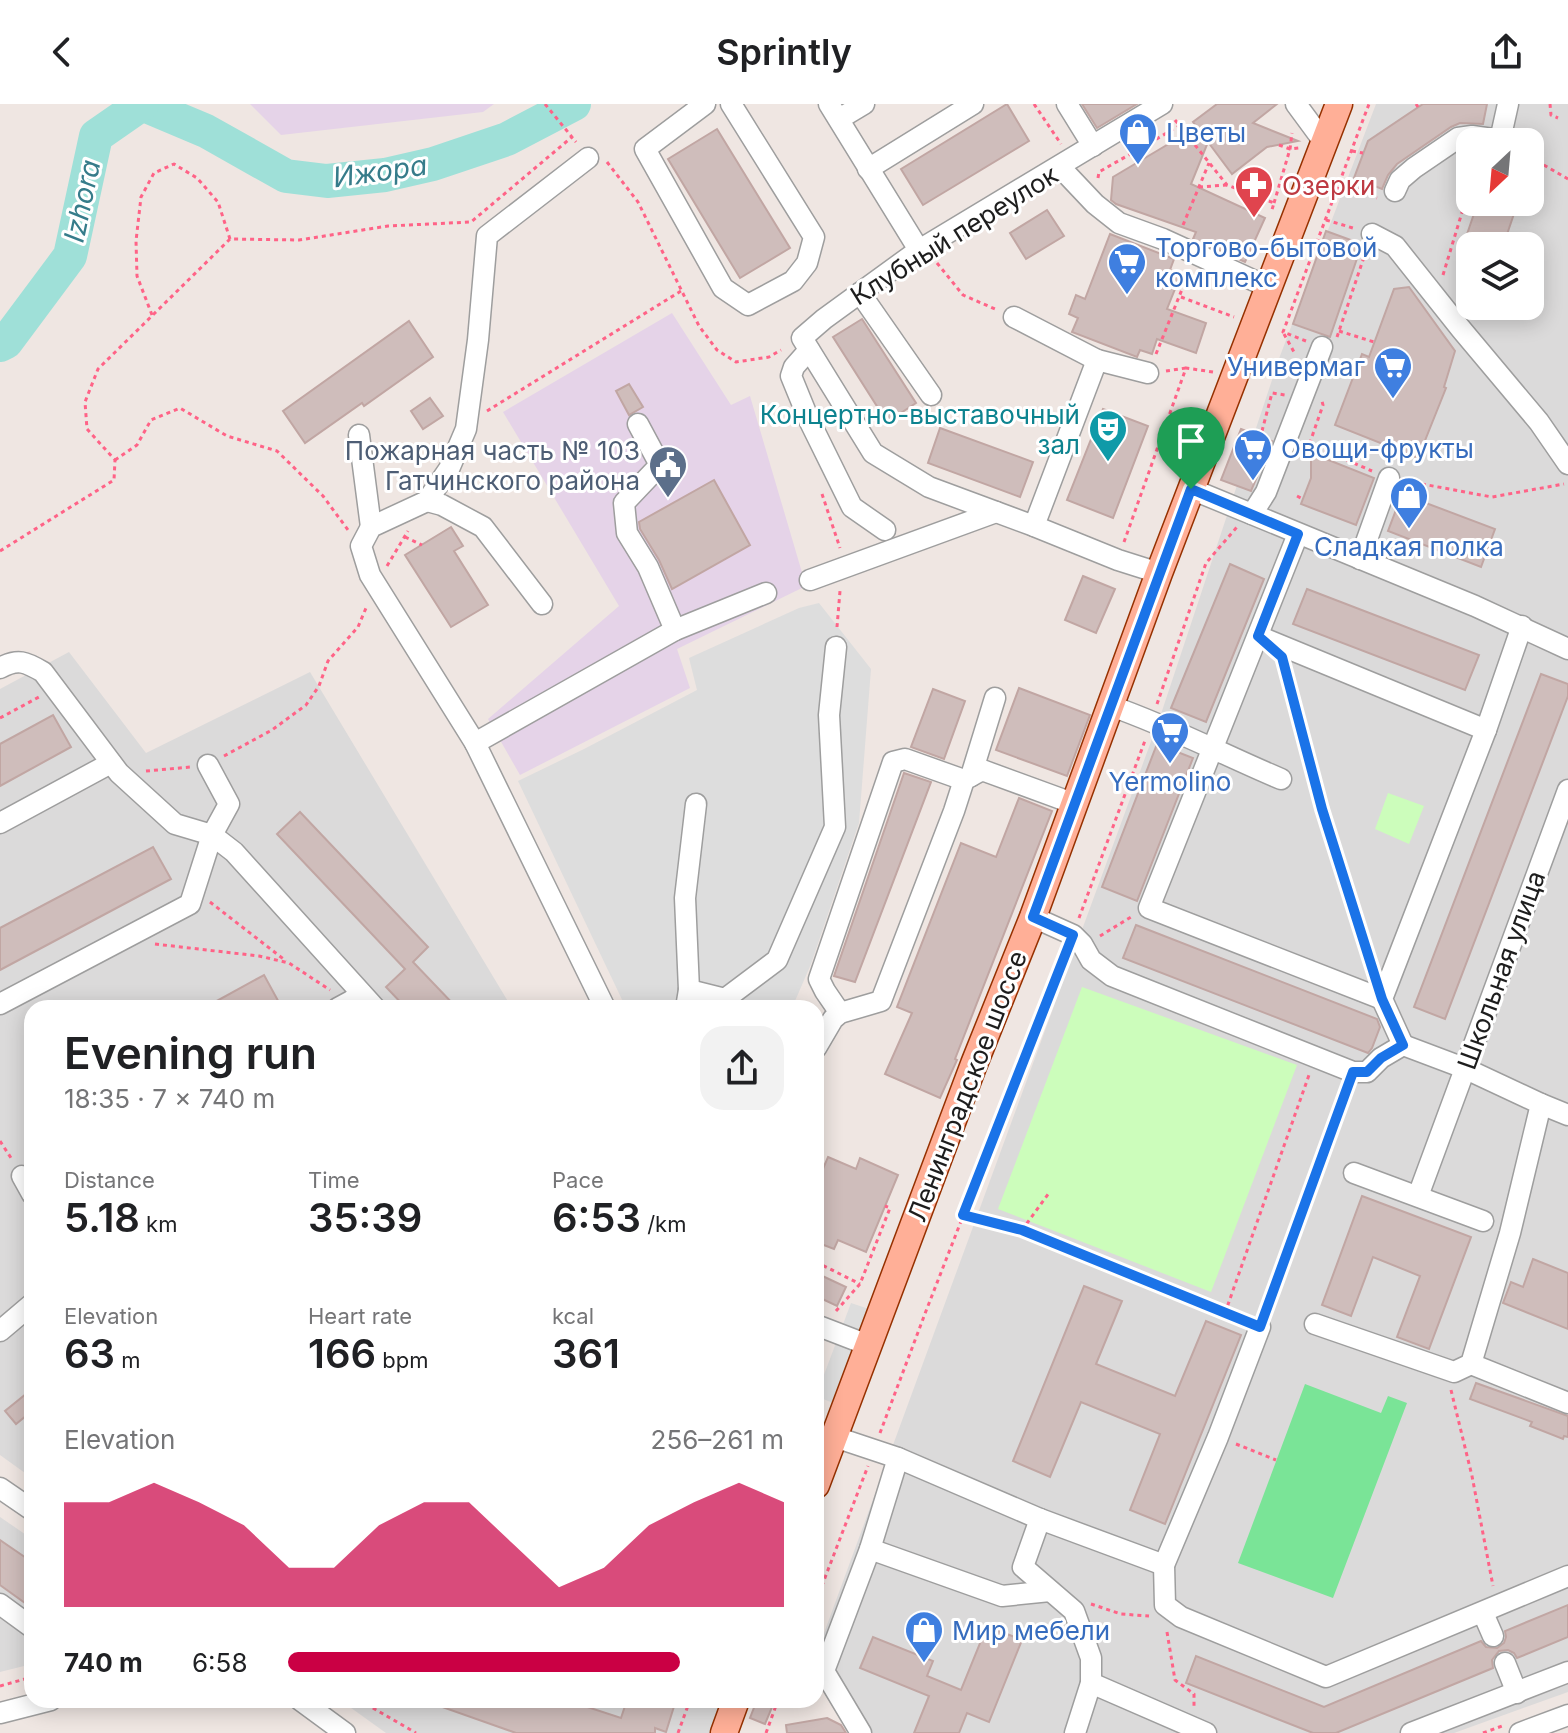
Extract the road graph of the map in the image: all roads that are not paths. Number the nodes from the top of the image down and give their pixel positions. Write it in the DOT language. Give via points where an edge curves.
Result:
graph roads {
  1 [pos="705,104"];
  2 [pos="731,104"];
  3 [pos="864,104"];
  4 [pos="973,104"];
  5 [pos="1067,104"];
  6 [pos="1339,104"];
  7 [pos="1508,104"];
  8 [pos="1167,109"];
  9 [pos="834,112"];
  10 [pos="1294,113"];
  11 [pos="1312,145"];
  12 [pos="1093,146"];
  13 [pos="588,158"];
  14 [pos="1066,163"];
  15 [pos="868,169"];
  16 [pos="1392,197"];
  17 [pos="1372,234"];
  18 [pos="922,249"];
  19 [pos="1268,287"];
  20 [pos="860,293"];
  21 [pos="1014,317"];
  22 [pos="1322,347"];
  23 [pos="809,350"];
  24 [pos="1097,360"];
  25 [pos="1148,373"];
  26 [pos="931,395"];
  27 [pos="638,424"];
  28 [pos="359,435"];
  29 [pos="1568,464"];
  30 [pos="1389,478"];
  31 [pos="1191,489"];
  32 [pos="427,501"];
  33 [pos="996,512"];
  34 [pos="1252,514"];
  35 [pos="1034,526"];
  36 [pos="371,527"];
  37 [pos="885,530"];
  38 [pos="1298,534"];
  39 [pos="1360,559"];
  40 [pos="1159,573"];
  41 [pos="810,580"];
  42 [pos="766,593"];
  43 [pos="542,604"];
  44 [pos="1522,626"];
  45 [pos="675,630"];
  46 [pos="1258,636"];
  47 [pos="836,647"];
  48 [pos="1568,649"];
  49 [pos="0,668"];
  50 [pos="995,698"];
  51 [pos="1111,706"];
  52 [pos="1486,730"];
  53 [pos="475,743"];
  54 [pos="1212,750"];
  55 [pos="208,765"];
  56 [pos="115,768"];
  57 [pos="968,778"];
  58 [pos="1281,779"];
  59 [pos="1568,790"];
  60 [pos="696,804"];
  61 [pos="1075,804"];
  62 [pos="0,823"];
  63 [pos="212,835"];
  64 [pos="1033,917"];
  65 [pos="688,999"];
  66 [pos="1382,999"];
  67 [pos="354,1000"];
  68 [pos="601,1000"];
  69 [pos="0,1004"];
  70 [pos="840,1013"];
  71 [pos="824,1034"];
  72 [pos="1403,1045"];
  73 [pos="1464,1068"];
  74 [pos="1541,1104"];
  75 [pos="1568,1115"];
  76 [pos="1354,1173"];
  77 [pos="22,1176"];
  78 [pos="24,1180"];
  79 [pos="1418,1196"];
  80 [pos="1483,1221"];
  81 [pos="24,1311"];
  82 [pos="1315,1324"];
  83 [pos="1260,1327"];
  84 [pos="824,1328"];
  85 [pos="0,1331"];
  86 [pos="868,1345"];
  87 [pos="1462,1368"];
  88 [pos="1568,1403"];
  89 [pos="835,1437"];
  90 [pos="898,1458"];
  91 [pos="824,1464"];
  92 [pos="0,1488"];
  93 [pos="24,1504"];
  94 [pos="1040,1519"];
  95 [pos="870,1549"];
  96 [pos="1164,1565"];
  97 [pos="1568,1576"];
  98 [pos="1056,1596"];
  99 [pos="0,1604"];
  100 [pos="1490,1609"];
  101 [pos="24,1622"];
  102 [pos="1493,1636"];
  103 [pos="1505,1663"];
  104 [pos="1568,1672"];
  105 [pos="1091,1683"];
  106 [pos="1517,1693"];
  107 [pos="24,1707"];
  108 [pos="311,1708"];
  109 [pos="733,1708"];
  110 [pos="0,1713"];
  111 [pos="1568,1715"];
  112 [pos="1200,1730"];
  113 [pos="345,1733"];
  114 [pos="724,1733"];
  115 [pos="861,1733"];
  116 [pos="1075,1733"];
  117 [pos="1411,1733"];
  118 [pos="1520,1733"];
  1 -- 2 [label="street" via="645,149 723,288 748,305 793,281 807,263 814,237"];
  3 -- 9 [label="street"];
  4 -- 15 [label="street"];
  5 -- 12 [label="street"];
  6 -- 11 [label="main road, Ленинградское шоссе"];
  7 -- 16 [label="street" via="1500,140 1458,138 1400,180"];
  8 -- 12 [label="street, Клубный переулок"];
  9 -- 15 [label="street"];
  10 -- 11 [label="street"];
  11 -- 19 [label="main road, Ленинградское шоссе"];
  12 -- 14 [label="street, Клубный переулок"];
  13 -- 32 [label="street" via="487,236 466,429 449,469"];
  14 -- 18 [label="street, Клубный переулок"];
  14 -- 19 [label="street" via="1095,204 1119,223"];
  15 -- 18 [label="street"];
  17 -- 29 [label="street" via="1395,246"];
  18 -- 20 [label="street, Клубный переулок"];
  19 -- 31 [label="main road, Ленинградское шоссе"];
  20 -- 23 [label="street, Клубный переулок" via="802,338"];
  20 -- 26 [label="street"];
  21 -- 24 [label="street"];
  22 -- 34 [label="street" via="1266,492"];
  23 -- 33 [label="street" via="873,453 929,487"];
  23 -- 37 [label="street" via="791,376 809,420 852,507"];
  24 -- 25 [label="street"];
  24 -- 35 [label="street"];
  27 -- 45 [label="street" via="660,465 624,503 627,533"];
  28 -- 36 [label="street"];
  30 -- 39 [label="street"];
  31 -- 34 [label="street"];
  31 -- 40 [label="main road, Ленинградское шоссе"];
  32 -- 36 [label="street"];
  32 -- 43 [label="street" via="483,527"];
  33 -- 35 [label="street"];
  33 -- 41 [label="street"];
  34 -- 38 [label="street"];
  35 -- 40 [label="street"];
  36 -- 53 [label="street" via="361,546 370,575"];
  38 -- 39 [label="street"];
  38 -- 46 [label="street"];
  39 -- 44 [label="street"];
  40 -- 51 [label="main road, Ленинградское шоссе"];
  42 -- 45 [label="street"];
  44 -- 48 [label="street"];
  44 -- 52 [label="street"];
  45 -- 53 [label="street"];
  46 -- 52 [label="street"];
  46 -- 54 [label="street"];
  47 -- 65 [label="street" via="829,715 835,827 777,960 725,999"];
  49 -- 56 [label="street" via="27,663 43,672"];
  50 -- 57 [label="street"];
  51 -- 54 [label="street"];
  51 -- 61 [label="main road, Ленинградское шоссе"];
  52 -- 66 [label="street"];
  53 -- 68 [label="street"];
  54 -- 58 [label="street"];
  54 -- 66 [label="street" via="1149,908"];
  55 -- 63 [label="street" via="229,804"];
  56 -- 62 [label="street"];
  56 -- 63 [label="street" via="175,824"];
  57 -- 61 [label="street" via="982,770"];
  57 -- 70 [label="street" via="881,1001"];
  57 -- 70 [label="street" via="905,759 893,762 819,979"];
  59 -- 73 [label="street, Школьная улица"];
  60 -- 65 [label="street" via="685,898"];
  61 -- 64 [label="main road, Ленинградское шоссе"];
  63 -- 67 [label="street" via="234,852"];
  63 -- 69 [label="street" via="190,904"];
  64 -- 72 [label="street" via="1078,940 1091,960 1112,976 1353,1072 1367,1072"];
  64 -- 86 [label="main road, Ленинградское шоссе"];
  66 -- 72 [label="street"];
  70 -- 71 [label="street"];
  72 -- 73 [label="street"];
  73 -- 74 [label="street"];
  73 -- 79 [label="street, Школьная улица"];
  74 -- 75 [label="street"];
  74 -- 87 [label="street" via="1510,1233"];
  76 -- 79 [label="street"];
  77 -- 78 [label="street"];
  79 -- 80 [label="street"];
  81 -- 85 [label="street"];
  82 -- 87 [label="street"];
  83 -- 96 [label="street"];
  84 -- 86 [label="street"];
  86 -- 89 [label="main road, Ленинградское шоссе"];
  87 -- 88 [label="street"];
  89 -- 90 [label="street"];
  89 -- 91 [label="main road, Ленинградское шоссе"];
  90 -- 94 [label="street"];
  90 -- 95 [label="street"];
  92 -- 93 [label="street"];
  94 -- 96 [label="street"];
  94 -- 98 [label="street" via="1023,1567"];
  95 -- 98 [label="street" via="1002,1596"];
  95 -- 115 [label="street" via="824,1671"];
  96 -- 100 [label="street" via="1165,1605 1176,1617 1326,1677"];
  97 -- 100 [label="street"];
  98 -- 105 [label="street" via="1074,1611 1091,1658"];
  99 -- 101 [label="street"];
  100 -- 102 [label="street"];
  103 -- 106 [label="street"];
  104 -- 106 [label="street"];
  105 -- 112 [label="street"];
  105 -- 116 [label="street"];
  106 -- 117 [label="street"];
  107 -- 110 [label="street"];
  108 -- 113 [label="street"];
  109 -- 114 [label="main road"];
  111 -- 118 [label="street"];
}
